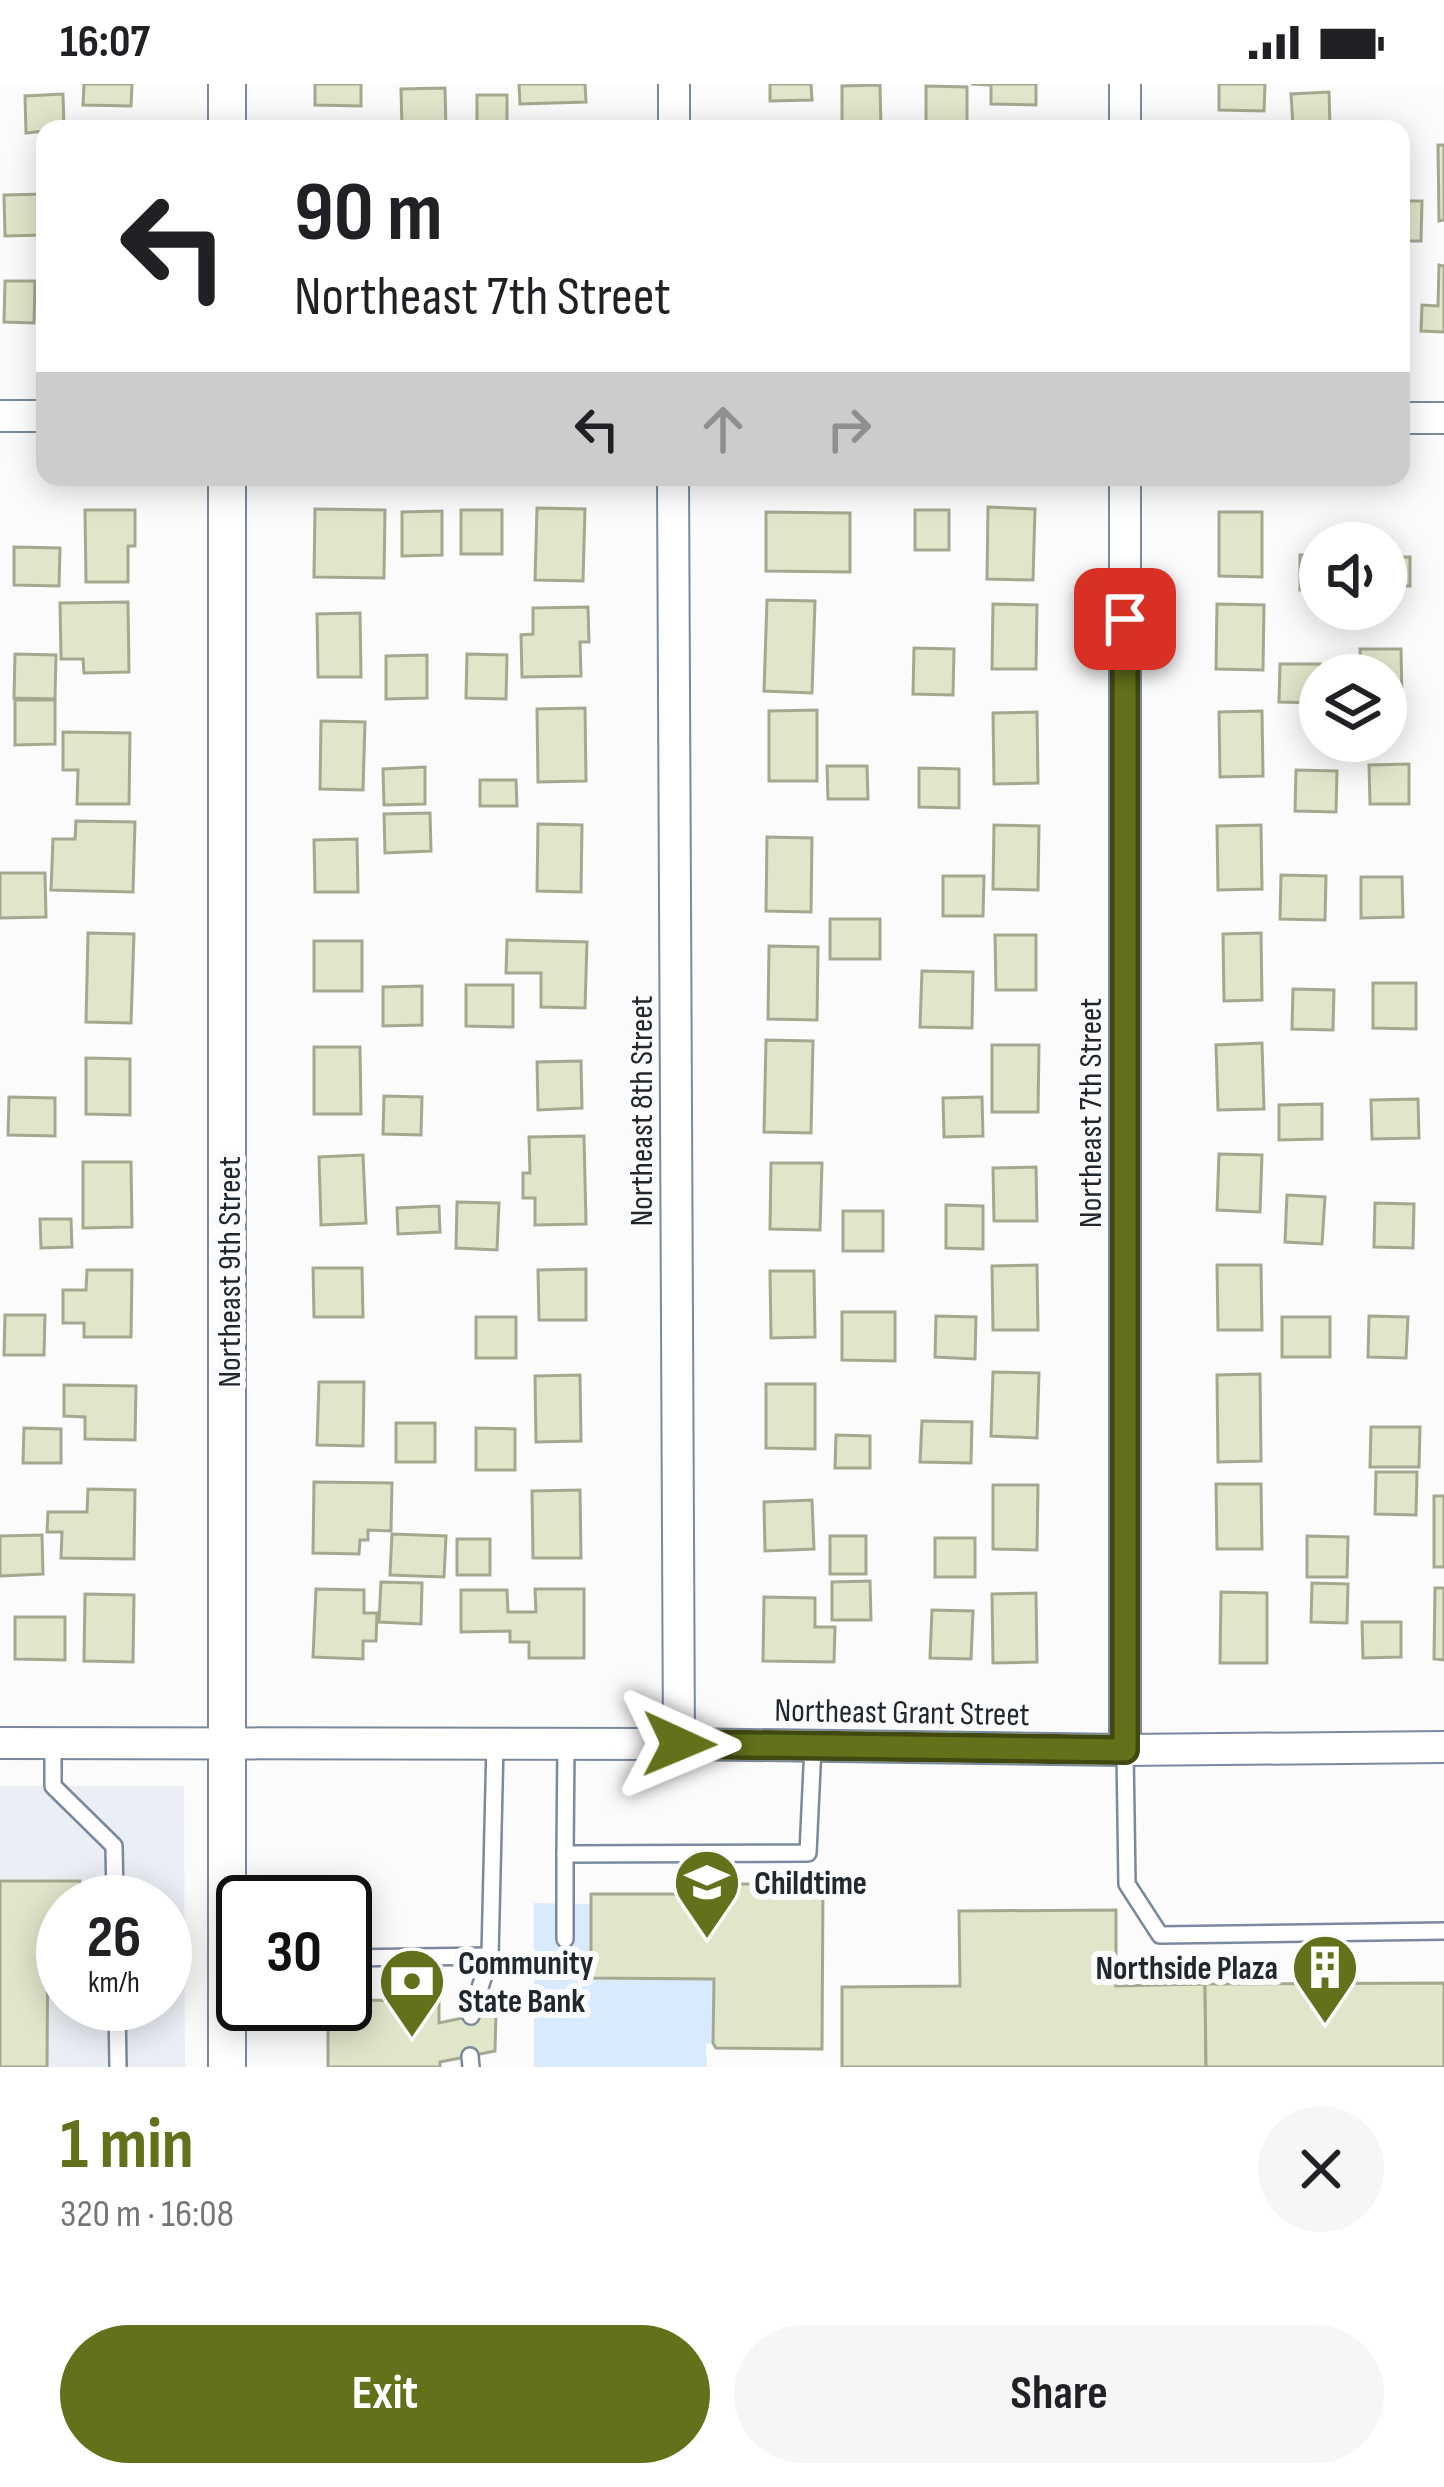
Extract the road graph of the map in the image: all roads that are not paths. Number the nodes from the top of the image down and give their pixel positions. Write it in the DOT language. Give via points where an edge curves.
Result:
graph roads {
  1 [pos="227,84"];
  2 [pos="674,84"];
  3 [pos="1125,84"];
  4 [pos="227,120"];
  5 [pos="674,120"];
  6 [pos="1125,120"];
  7 [pos="0,416"];
  8 [pos="36,416"];
  9 [pos="1410,418"];
  10 [pos="1444,418"];
  11 [pos="226,486"];
  12 [pos="673,486"];
  13 [pos="1125,486"];
  14 [pos="0,1743"];
  15 [pos="53,1743"];
  16 [pos="228,1744"];
  17 [pos="495,1744"];
  18 [pos="566,1744"];
  19 [pos="679,1744"];
  20 [pos="813,1746"];
  21 [pos="1444,1748"];
  22 [pos="1125,1750"];
  23 [pos="565,1854"];
  24 [pos="115,1875"];
  25 [pos="232,1875"];
  26 [pos="1444,1931"];
  27 [pos="565,1939"];
  28 [pos="490,1956"];
  29 [pos="372,1958"];
  30 [pos="471,2016"];
  31 [pos="117,2031"];
  32 [pos="229,2031"];
  33 [pos="118,2067"];
  34 [pos="226,2067"];
  1 -- 4 [label="street"];
  2 -- 5 [label="street"];
  3 -- 6 [label="street"];
  7 -- 8 [label="street"];
  9 -- 10 [label="street"];
  11 -- 16 [label="street, Northeast 9th Street"];
  12 -- 19 [label="street, Northeast 8th Street"];
  13 -- 22 [label="street, Northeast 7th Street"];
  14 -- 15 [label="street, Northeast Grant Street"];
  15 -- 16 [label="street, Northeast Grant Street"];
  15 -- 24 [label="lane" via="53,1786 114,1846"];
  16 -- 17 [label="street, Northeast Grant Street"];
  16 -- 25 [label="street, Northeast 9th Street"];
  17 -- 18 [label="street, Northeast Grant Street"];
  17 -- 28 [label="lane"];
  18 -- 19 [label="street, Northeast Grant Street"];
  18 -- 23 [label="lane"];
  19 -- 20 [label="street, Northeast Grant Street"];
  20 -- 22 [label="street, Northeast Grant Street"];
  20 -- 23 [label="lane" via="808,1853"];
  21 -- 22 [label="street, Northeast Grant Street"];
  22 -- 26 [label="lane" via="1127,1884 1160,1935"];
  23 -- 27 [label="lane"];
  28 -- 29 [label="lane"];
  28 -- 30 [label="lane"];
  31 -- 33 [label="lane"];
  32 -- 34 [label="street, Northeast 9th Street"];
}
